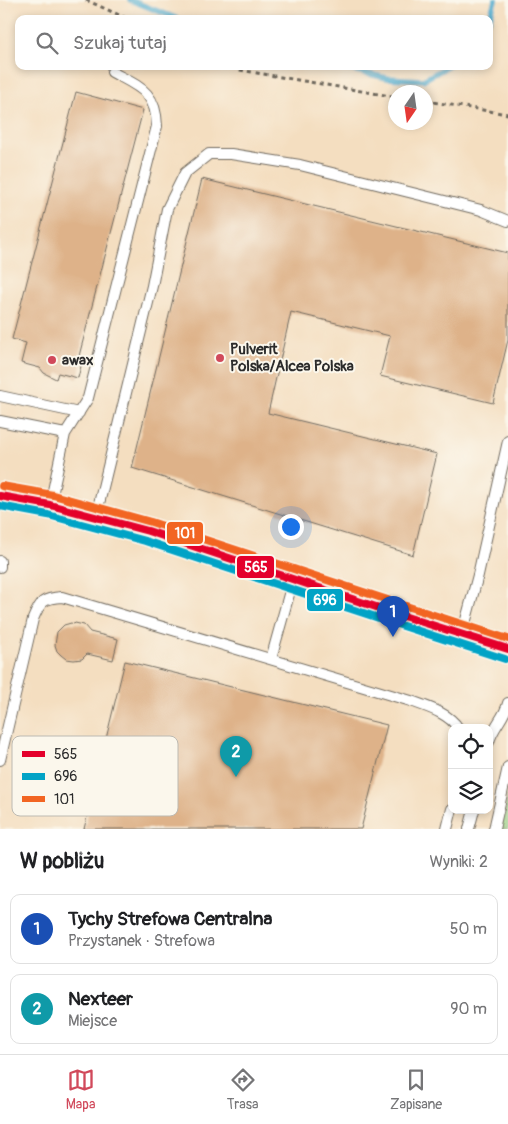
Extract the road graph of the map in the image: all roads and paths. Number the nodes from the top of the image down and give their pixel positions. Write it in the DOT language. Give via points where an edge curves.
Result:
graph roads {
  1 [pos="86,0"];
  2 [pos="119,15"];
  3 [pos="240,70"];
  4 [pos="112,72"];
  5 [pos="388,96"];
  6 [pos="433,102"];
  7 [pos="508,114"];
  8 [pos="508,221"];
  9 [pos="0,396"];
  10 [pos="79,413"];
  11 [pos="0,421"];
  12 [pos="65,434"];
  13 [pos="508,441"];
  14 [pos="0,496"];
  15 [pos="50,505"];
  16 [pos="96,516"];
  17 [pos="0,561"];
  18 [pos="0,567"];
  19 [pos="293,580"];
  20 [pos="462,635"];
  21 [pos="508,649"];
  22 [pos="271,660"];
  23 [pos="508,703"];
  24 [pos="456,724"];
  25 [pos="493,731"];
  26 [pos="0,760"];
  27 [pos="508,767"];
  28 [pos="451,814"];
  29 [pos="473,814"];
  30 [pos="447,829"];
  31 [pos="469,829"];
  32 [pos="494,829"];
  1 -- 2 [label="path"];
  3 -- 5 [label="path"];
  4 -- 10 [label="lane" via="145,92 152,100 157,126 88,398"];
  6 -- 7 [label="path"];
  8 -- 16 [label="lane" via="480,210 300,165 231,154 209,154 185,173 167,209 152,286"];
  9 -- 10 [label="lane"];
  10 -- 12 [label="lane"];
  11 -- 12 [label="lane"];
  12 -- 15 [label="lane"];
  13 -- 20 [label="lane"];
  14 -- 15 [label="street"];
  15 -- 16 [label="street"];
  16 -- 19 [label="street"];
  17 -- 18 [label="lane"];
  19 -- 20 [label="street"];
  19 -- 22 [label="lane"];
  20 -- 21 [label="street"];
  22 -- 24 [label="lane" via="411,701 441,713"];
  22 -- 26 [label="lane" via="62,597 49,598 38,606 33,619"];
  23 -- 25 [label="lane"];
  27 -- 32 [label="lane"];
  28 -- 30 [label="lane"];
  29 -- 31 [label="lane"];
}
